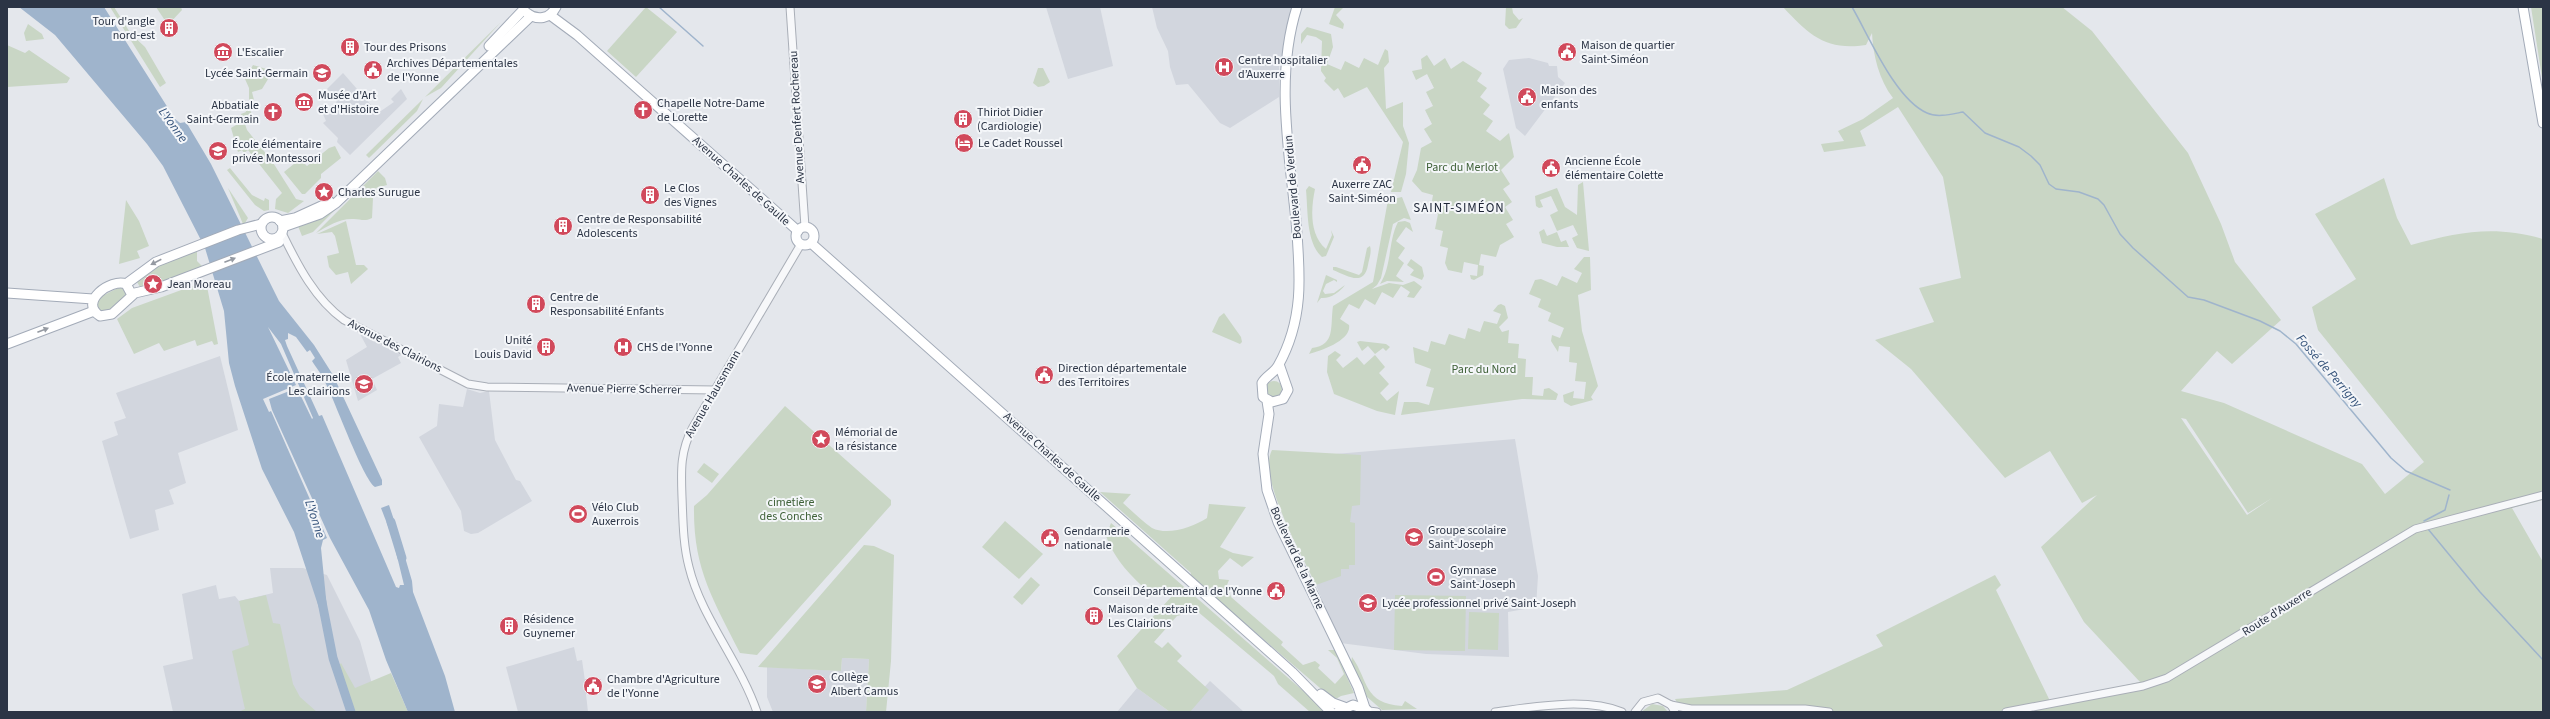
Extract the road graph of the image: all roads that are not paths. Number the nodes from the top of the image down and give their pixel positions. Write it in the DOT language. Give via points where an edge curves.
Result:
graph roads {
  1 [pos="790,7"];
  2 [pos="1297,7"];
  3 [pos="2523,7"];
  4 [pos="554,10"];
  5 [pos="524,12"];
  6 [pos="2543,123"];
  7 [pos="261,224"];
  8 [pos="801,229"];
  9 [pos="278,234"];
  10 [pos="811,243"];
  11 [pos="801,244"];
  12 [pos="126,284"];
  13 [pos="7,293"];
  14 [pos="132,294"];
  15 [pos="93,299"];
  16 [pos="94,311"];
  17 [pos="7,344"];
  18 [pos="1279,364"];
  19 [pos="1269,376"];
  20 [pos="1284,378"];
  21 [pos="532,388"];
  22 [pos="715,390"];
  23 [pos="1272,401"];
  24 [pos="2543,496"];
  25 [pos="1292,672"];
  26 [pos="1360,695"];
  27 [pos="1671,705"];
  28 [pos="1345,708"];
  29 [pos="1691,709"];
  30 [pos="1636,710"];
  31 [pos="1370,711"];
  32 [pos="757,712"];
  33 [pos="1331,712"];
  34 [pos="1495,712"];
  35 [pos="1622,712"];
  36 [pos="1675,712"];
  37 [pos="1682,712"];
  38 [pos="1829,712"];
  39 [pos="2006,712"];
  1 -- 8 [label="street, Avenue Denfert Rochereau"];
  2 -- 18 [label="main road, Boulevard de Verdun" via="1287,46 1284,86 1300,289 1295,323"];
  3 -- 6 [label="main road"];
  4 -- 5 [label="main road" via="540,18"];
  4 -- 8 [label="main road, Avenue Charles de Gaulle" via="577,35"];
  5 -- 9 [label="main road" via="336,203 320,214"];
  7 -- 9 [label="main road" via="262,233"];
  7 -- 9 [label="main road" via="270,217"];
  7 -- 12 [label="main road, one-way" via="156,262"];
  8 -- 10 [label="main road" via="814,232"];
  8 -- 11 [label="main road" via="796,237"];
  14 -- 9 [label="main road, one-way" via="161,287 262,248"];
  9 -- 21 [label="street, Avenue des Clairions" via="322,302 344,320 468,384"];
  10 -- 11 [label="main road"];
  10 -- 25 [label="main road, Avenue Charles de Gaulle"];
  11 -- 22 [label="street, Avenue Haussmann"];
  12 -- 14 [label="main road"];
  12 -- 15 [label="main road" via="115,284"];
  13 -- 15 [label="main road"];
  14 -- 16 [label="main road" via="128,302 109,316 100,316"];
  15 -- 16 [label="main road"];
  17 -- 16 [label="main road, one-way"];
  18 -- 19 [label="main road, Boulevard de Verdun"];
  18 -- 20 [label="main road"];
  19 -- 20 [label="main road"];
  19 -- 23 [label="main road" via="1260,388 1263,397"];
  20 -- 23 [label="main road" via="1288,390 1283,399"];
  21 -- 22 [label="street, Avenue Pierre Scherrer"];
  22 -- 32 [label="street, Avenue Haussmann" via="687,438 681,458 684,541 698,593"];
  23 -- 26 [label="main road, Boulevard de la Marne" via="1263,454 1267,490 1278,522"];
  24 -- 39 [label="street, Route d'Auxerre" via="2415,529 2167,678 2143,686"];
  25 -- 28 [label="main road, Avenue Charles de Gaulle" via="1333,703"];
  25 -- 33 [label="main road, Avenue Charles de Gaulle"];
  26 -- 28 [label="main road"];
  26 -- 31 [label="main road, Boulevard de la Marne"];
  27 -- 29 [label="street"];
  27 -- 30 [label="street" via="1658,698 1650,698"];
  27 -- 36 [label="street"];
  28 -- 31 [label="main road, Avenue Charles de Gaulle"];
  29 -- 37 [label="street"];
  29 -- 38 [label="street" via="1798,709"];
  30 -- 35 [label="street"];
  34 -- 35 [label="street" via="1555,704 1594,706"];
}
